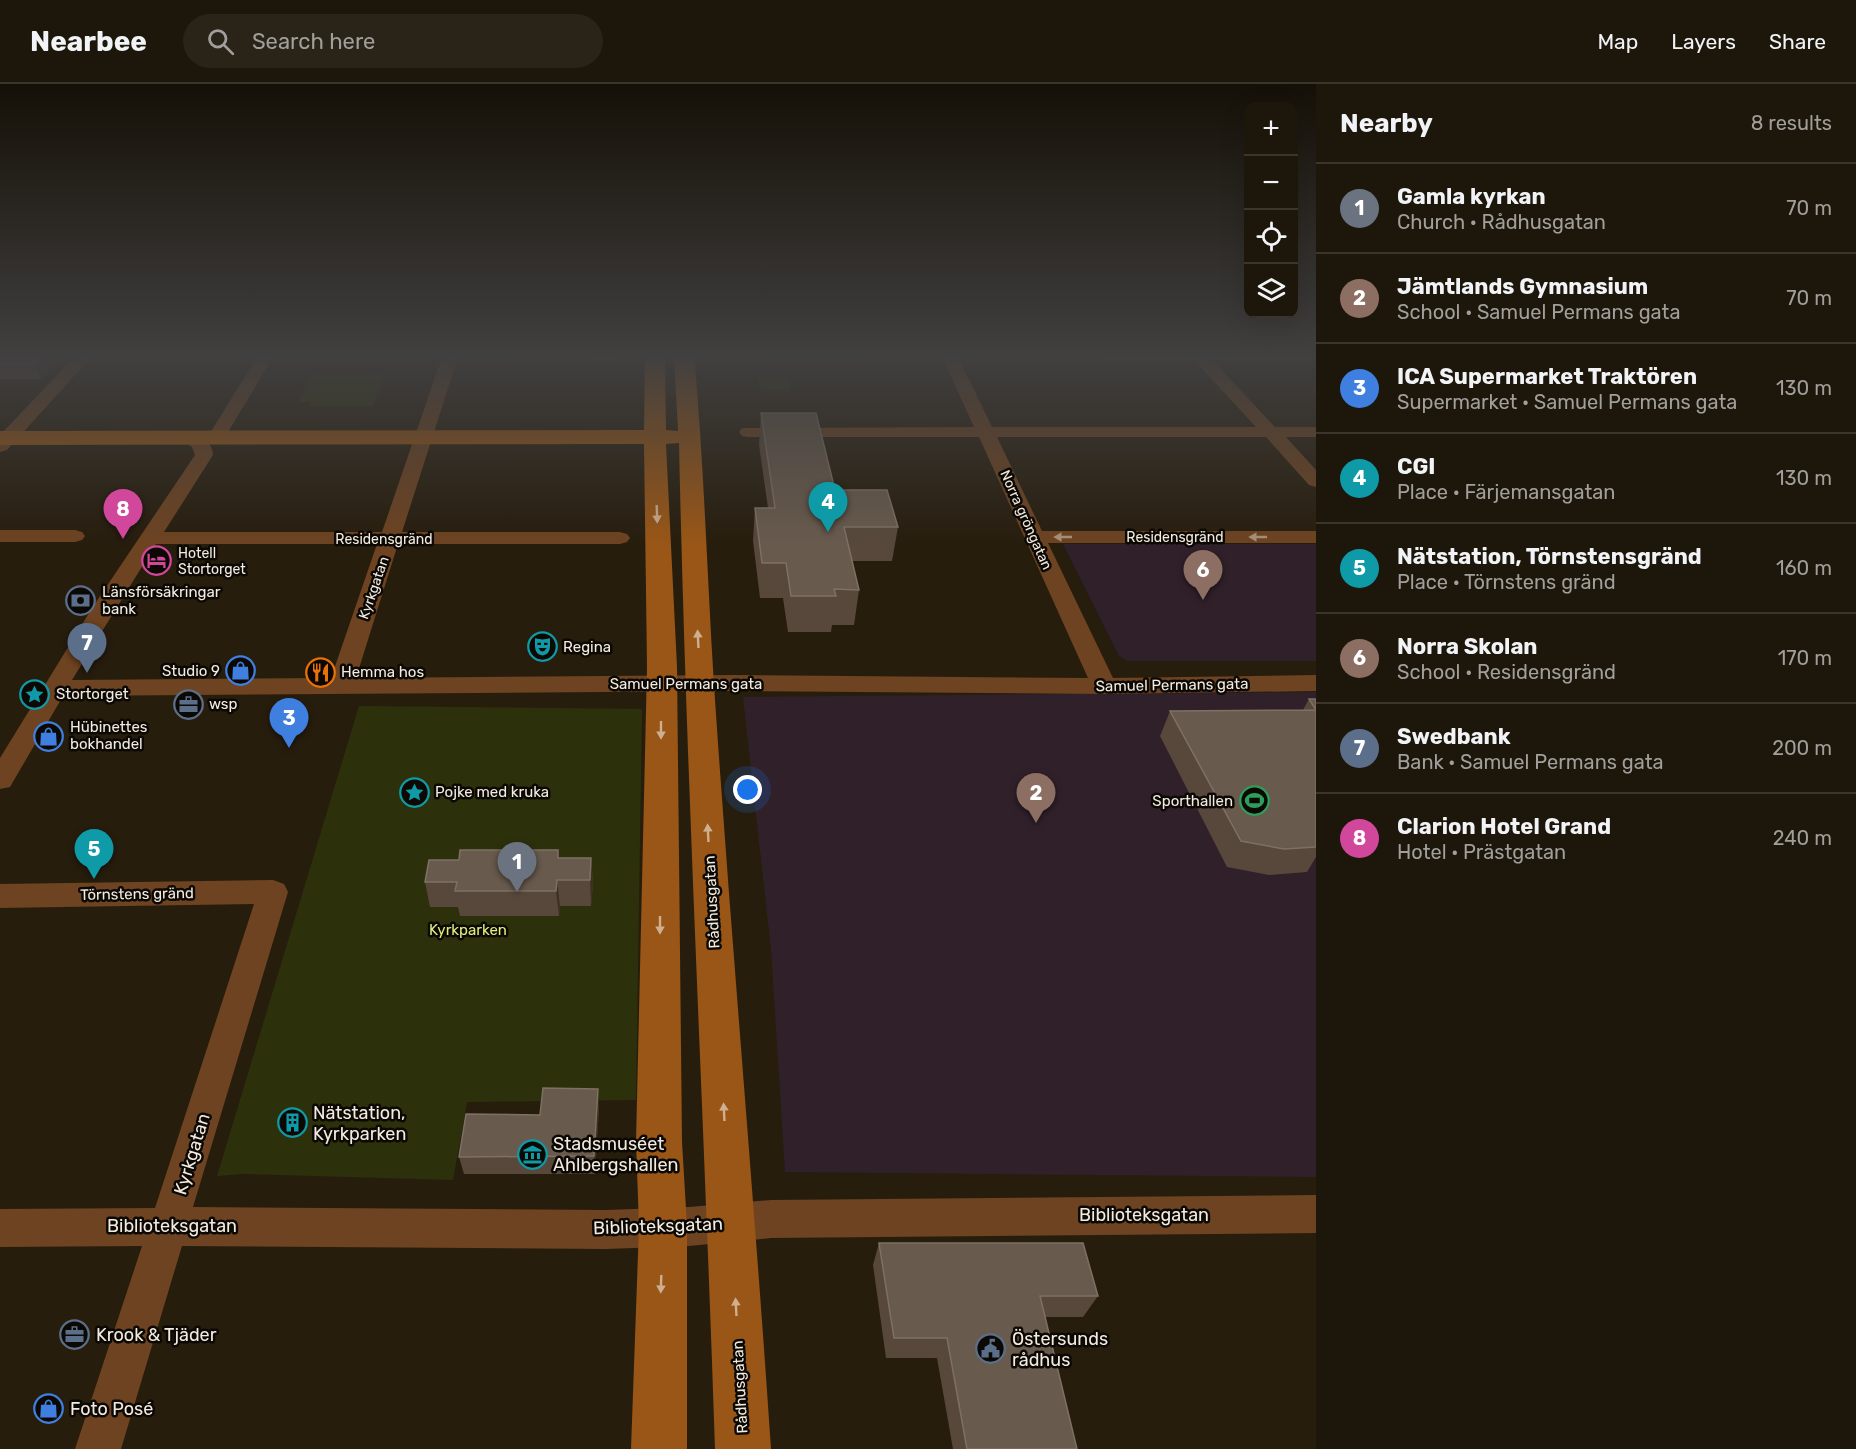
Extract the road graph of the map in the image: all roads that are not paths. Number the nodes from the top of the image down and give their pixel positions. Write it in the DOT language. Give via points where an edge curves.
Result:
graph roads {
  1 [pos="27,418"];
  2 [pos="228,418"];
  3 [pos="431,418"];
  4 [pos="667,418"];
  5 [pos="676,418"];
  6 [pos="979,418"];
  7 [pos="1257,418"];
  8 [pos="748,432"];
  9 [pos="986,432"];
  10 [pos="1270,432"];
  11 [pos="1316,432"];
  12 [pos="2,444"];
  13 [pos="210,446"];
  14 [pos="422,446"];
  15 [pos="673,446"];
  16 [pos="1316,481"];
  17 [pos="0,536"];
  18 [pos="75,536"];
  19 [pos="1035,537"];
  20 [pos="1316,537"];
  21 [pos="148,538"];
  22 [pos="620,538"];
  23 [pos="390,539"];
  24 [pos="1316,683"];
  25 [pos="662,684"];
  26 [pos="699,684"];
  27 [pos="341,685"];
  28 [pos="1104,686"];
  29 [pos="56,688"];
  30 [pos="0,780"];
  31 [pos="273,892"];
  32 [pos="0,896"];
  33 [pos="1316,1214"];
  34 [pos="732,1224"];
  35 [pos="170,1226"];
  36 [pos="663,1226"];
  37 [pos="0,1228"];
  38 [pos="98,1449"];
  39 [pos="659,1449"];
  40 [pos="742,1449"];
  1 -- 12 [label="street"];
  2 -- 13 [label="street"];
  3 -- 14 [label="street, Kyrkgatan"];
  4 -- 15 [label="main road, Rådhusgatan"];
  5 -- 15 [label="main road, Rådhusgatan"];
  6 -- 9 [label="street, Norra gröngatan"];
  7 -- 10 [label="street"];
  8 -- 9 [label="street"];
  9 -- 10 [label="street"];
  9 -- 19 [label="street, Norra gröngatan"];
  10 -- 11 [label="street"];
  10 -- 16 [label="street"];
  12 -- 13 [label="main road"];
  12 -- 13 [label="main road" via="188,438"];
  13 -- 14 [label="main road"];
  13 -- 21 [label="street"];
  14 -- 15 [label="main road"];
  14 -- 23 [label="street, Kyrkgatan"];
  15 -- 25 [label="main road, Rådhusgatan, one-way"];
  26 -- 15 [label="main road, Rådhusgatan, one-way"];
  17 -- 18 [label="street"];
  20 -- 19 [label="street, Residensgränd, one-way"];
  19 -- 28 [label="street, Norra gröngatan"];
  21 -- 23 [label="street, Residensgränd"];
  21 -- 29 [label="street"];
  22 -- 23 [label="street, Residensgränd"];
  23 -- 27 [label="street, Kyrkgatan"];
  24 -- 28 [label="street, Samuel Permans gata"];
  25 -- 26 [label="street, Samuel Permans gata"];
  25 -- 27 [label="street, Samuel Permans gata"];
  25 -- 36 [label="main road, Rådhusgatan, one-way" via="659,1142"];
  26 -- 28 [label="street, Samuel Permans gata"];
  34 -- 26 [label="main road, Rådhusgatan, one-way"];
  27 -- 29 [label="street, Samuel Permans gata"];
  29 -- 30 [label="street"];
  31 -- 32 [label="street, Törnstens gränd"];
  31 -- 35 [label="street, Kyrkgatan"];
  33 -- 34 [label="street, Biblioteksgatan" via="771,1219"];
  34 -- 36 [label="street, Biblioteksgatan"];
  40 -- 34 [label="main road, Rådhusgatan, one-way"];
  35 -- 36 [label="street, Biblioteksgatan"];
  35 -- 37 [label="street, Biblioteksgatan"];
  35 -- 38 [label="street, Kyrkgatan"];
  36 -- 39 [label="main road, Rådhusgatan, one-way"];
}
